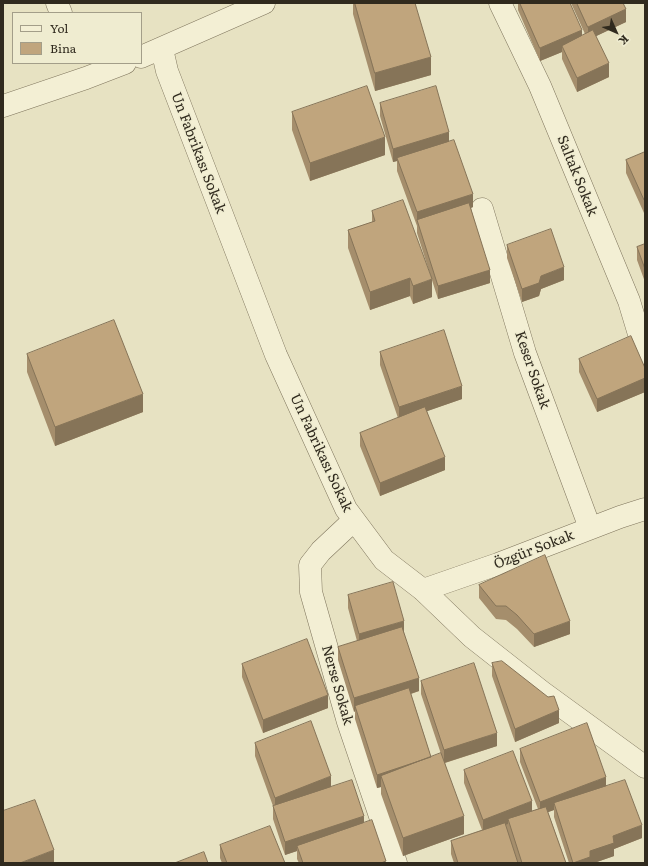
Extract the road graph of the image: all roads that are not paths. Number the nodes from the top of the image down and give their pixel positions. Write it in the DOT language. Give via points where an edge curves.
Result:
graph roads {
  1 [pos="264,3"];
  2 [pos="500,3"];
  3 [pos="162,49"];
  4 [pos="142,57"];
  5 [pos="119,64"];
  6 [pos="83,70"];
  7 [pos="3,106"];
  8 [pos="482,209"];
  9 [pos="645,354"];
  10 [pos="645,509"];
  11 [pos="354,520"];
  12 [pos="590,528"];
  13 [pos="423,590"];
  14 [pos="645,767"];
  15 [pos="396,863"];
  1 -- 3 [label="street"];
  2 -- 9 [label="street, Saltak Sokak" via="540,86 623,286"];
  3 -- 4 [label="street"];
  3 -- 11 [label="street, Un Fabrikası Sokak" via="167,71 276,355 346,509"];
  5 -- 6 [label="street"];
  6 -- 7 [label="street"];
  8 -- 12 [label="street, Keser Sokak" via="525,353"];
  10 -- 12 [label="street, Özgür Sokak"];
  11 -- 13 [label="street, Un Fabrikası Sokak" via="384,560"];
  11 -- 15 [label="street, Nerse Sokak" via="310,565 311,592 348,722"];
  12 -- 13 [label="street, Özgür Sokak"];
  13 -- 14 [label="street, Un Fabrikası Sokak" via="472,637 536,688"];
}
